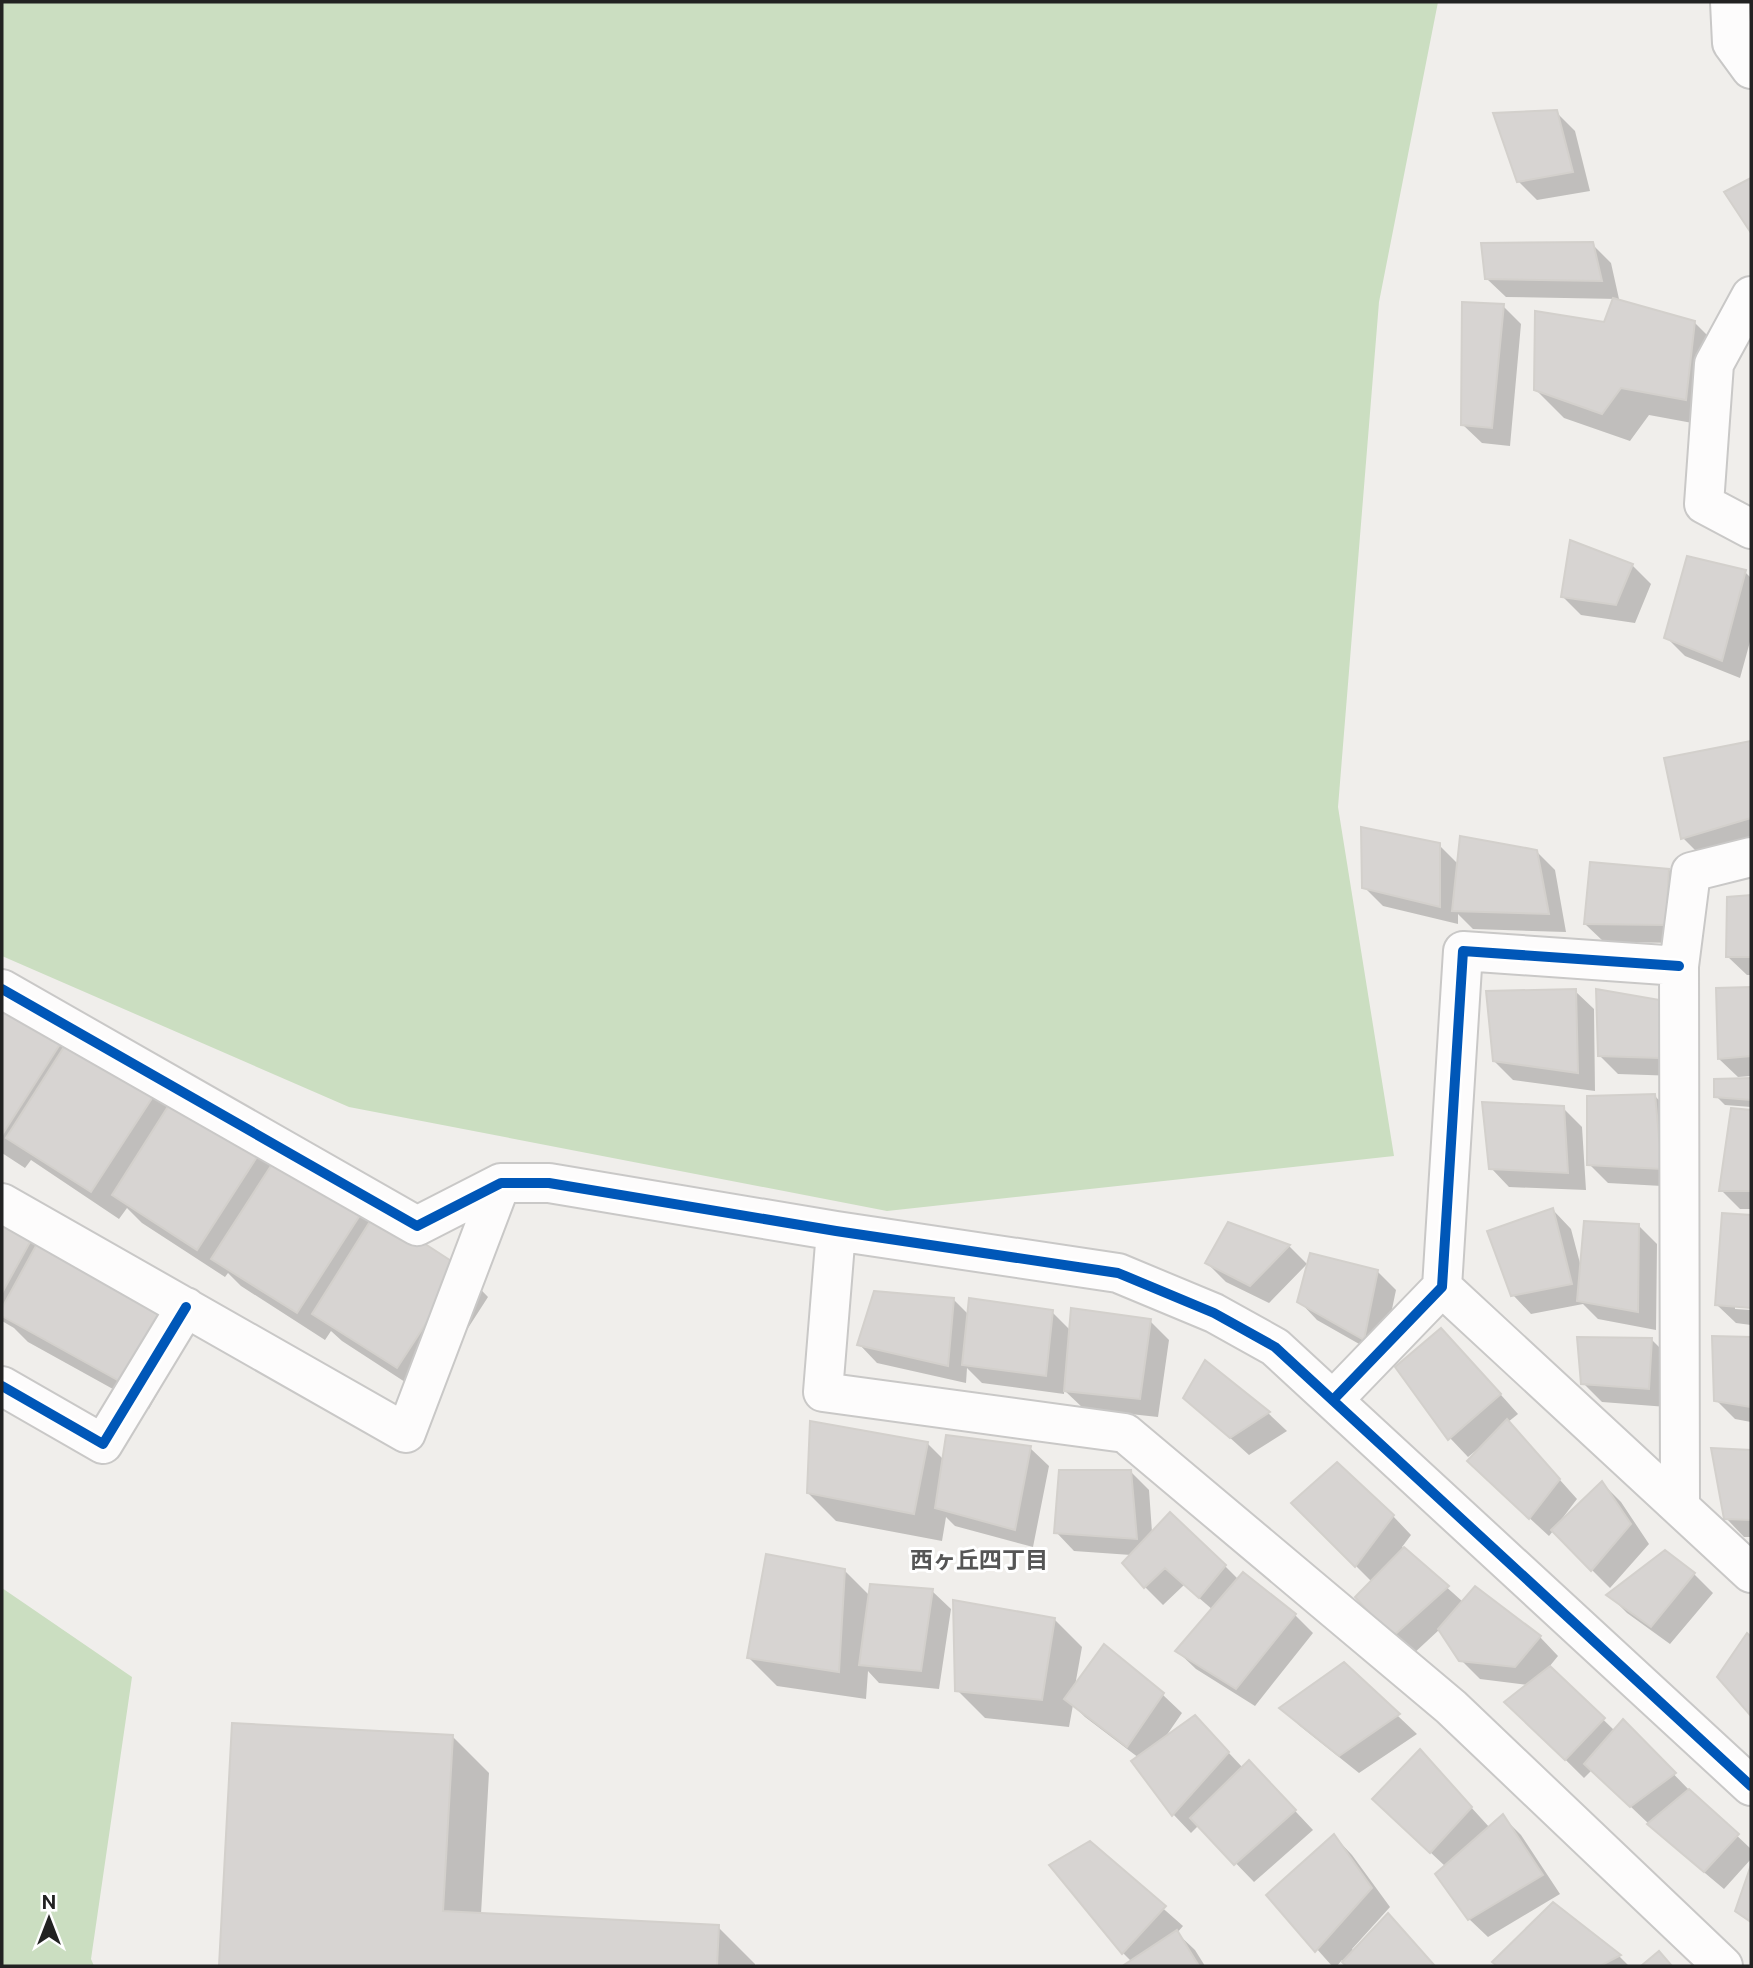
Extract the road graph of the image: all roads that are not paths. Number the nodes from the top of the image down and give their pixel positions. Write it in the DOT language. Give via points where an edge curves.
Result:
graph roads {
  1 [pos="1730,2"];
  2 [pos="1751,69"];
  3 [pos="1751,296"];
  4 [pos="1751,529"];
  5 [pos="1751,857"];
  6 [pos="1679,966"];
  7 [pos="2,989"];
  8 [pos="501,1183"];
  9 [pos="2,1203"];
  10 [pos="836,1231"];
  11 [pos="1442,1287"];
  12 [pos="186,1307"];
  13 [pos="2,1385"];
  14 [pos="1333,1400"];
  15 [pos="1680,1507"];
  16 [pos="1751,1573"];
  17 [pos="1751,1786"];
  18 [pos="1723,1966"];
  1 -- 2 [label="street" via="1732,43"];
  3 -- 4 [label="street" via="1714,364 1704,504"];
  5 -- 6 [label="street" via="1691,872"];
  6 -- 11 [label="street" via="1463,951"];
  6 -- 15 [label="street"];
  7 -- 8 [label="street" via="417,1226"];
  8 -- 10 [label="street" via="549,1183"];
  8 -- 12 [label="street" via="406,1433"];
  9 -- 12 [label="street"];
  10 -- 14 [label="street" via="1118,1273 1214,1313 1275,1347"];
  10 -- 18 [label="street" via="823,1392 1125,1433 1451,1707"];
  11 -- 14 [label="street"];
  11 -- 15 [label="street"];
  12 -- 13 [label="street" via="103,1444"];
  14 -- 17 [label="street"];
  15 -- 16 [label="street"];
}
